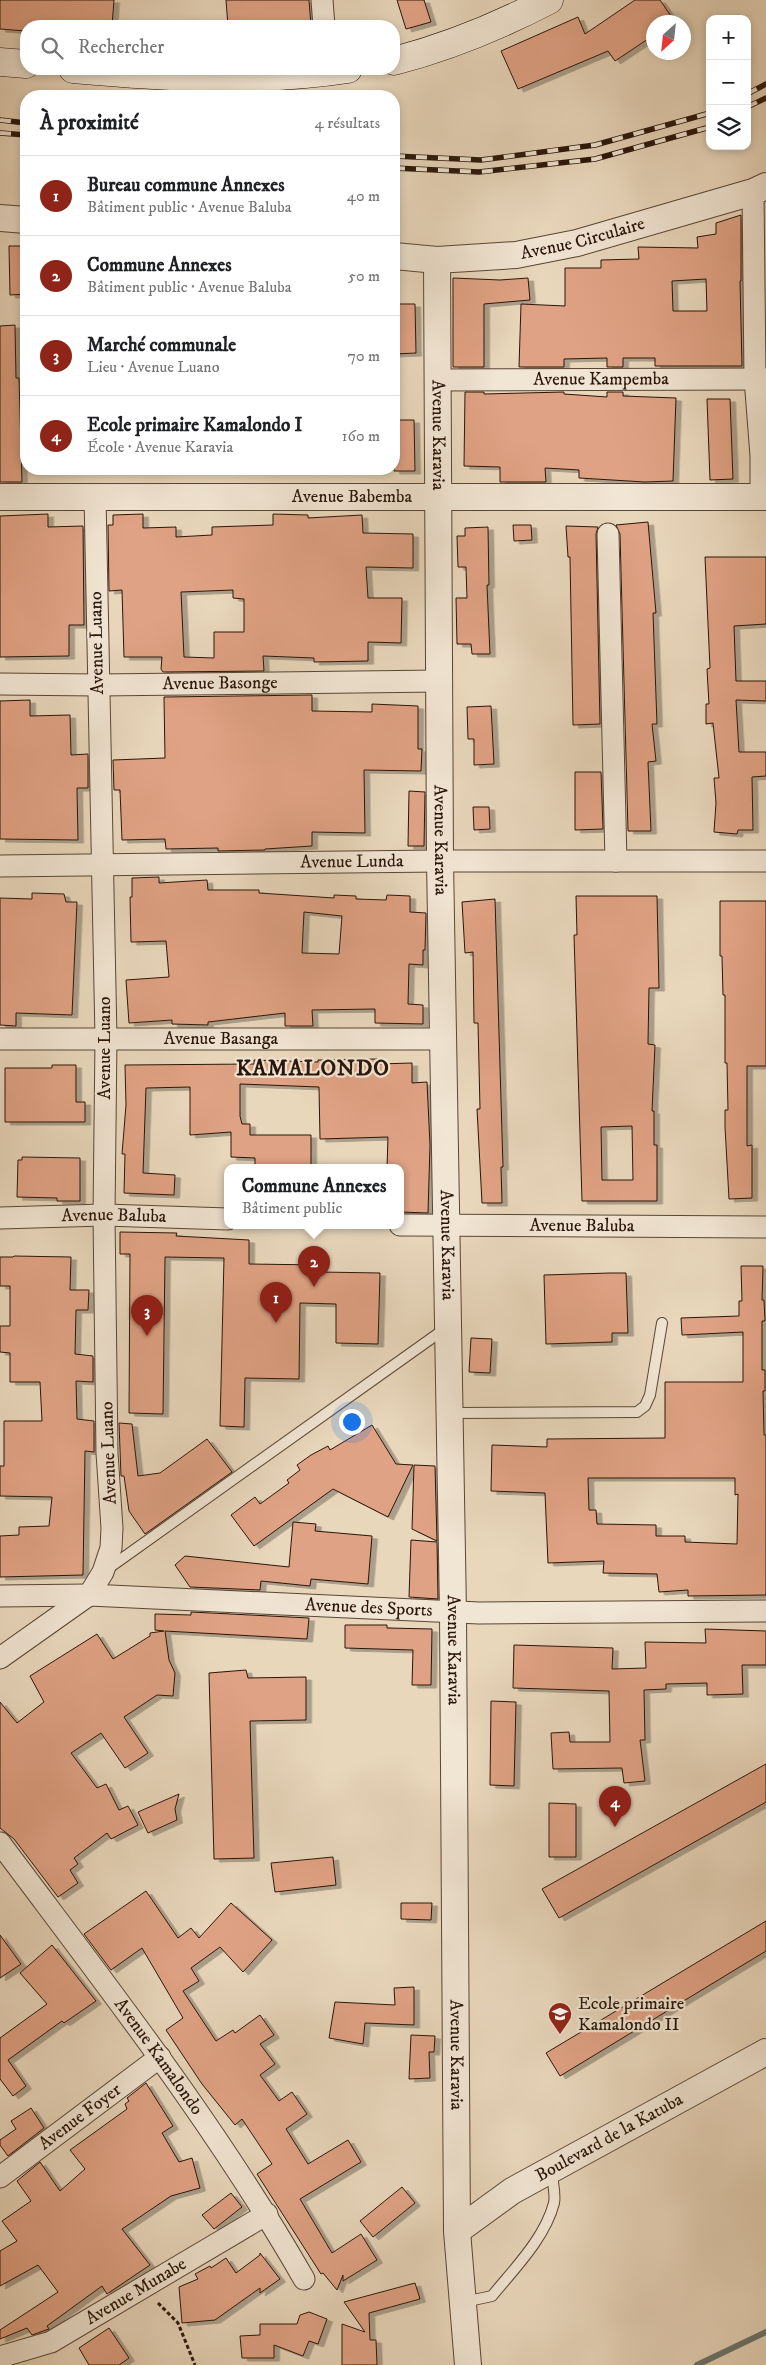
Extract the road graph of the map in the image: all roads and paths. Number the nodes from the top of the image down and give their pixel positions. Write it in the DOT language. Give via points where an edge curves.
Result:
graph roads {
  1 [pos="322,0"];
  2 [pos="549,0"];
  3 [pos="324,20"];
  4 [pos="400,59"];
  5 [pos="0,62"];
  6 [pos="20,64"];
  7 [pos="174,75"];
  8 [pos="288,75"];
  9 [pos="759,189"];
  10 [pos="0,218"];
  11 [pos="20,220"];
  12 [pos="400,257"];
  13 [pos="437,260"];
  14 [pos="761,379"];
  15 [pos="436,380"];
  16 [pos="95,496"];
  17 [pos="0,497"];
  18 [pos="764,497"];
  19 [pos="438,498"];
  20 [pos="608,534"];
  21 [pos="439,682"];
  22 [pos="0,684"];
  23 [pos="98,685"];
  24 [pos="440,861"];
  25 [pos="616,861"];
  26 [pos="766,862"];
  27 [pos="101,865"];
  28 [pos="0,866"];
  29 [pos="106,1038"];
  30 [pos="0,1039"];
  31 [pos="442,1039"];
  32 [pos="104,1215"];
  33 [pos="0,1218"];
  34 [pos="224,1219"];
  35 [pos="404,1225"];
  36 [pos="446,1226"];
  37 [pos="766,1227"];
  38 [pos="662,1323"];
  39 [pos="447,1327"];
  40 [pos="449,1414"];
  41 [pos="103,1572"];
  42 [pos="89,1595"];
  43 [pos="0,1596"];
  44 [pos="766,1611"];
  45 [pos="453,1612"];
  46 [pos="0,1658"];
  47 [pos="0,1843"];
  48 [pos="766,2052"];
  49 [pos="160,2057"];
  50 [pos="551,2169"];
  51 [pos="0,2177"];
  52 [pos="267,2214"];
  53 [pos="457,2231"];
  54 [pos="304,2279"];
  55 [pos="142,2288"];
  56 [pos="463,2302"];
  57 [pos="0,2357"];
  58 [pos="195,2365"];
  59 [pos="468,2365"];
  1 -- 3 [label="street"];
  2 -- 4 [label="main road" via="437,50"];
  5 -- 6 [label="main road"];
  7 -- 8 [label="main road" via="260,78"];
  9 -- 13 [label="street, Avenue Circulaire" via="577,242 516,255"];
  9 -- 14 [label="street"];
  10 -- 11 [label="street"];
  12 -- 13 [label="street, Avenue Circulaire"];
  13 -- 15 [label="street, Avenue Karavia"];
  14 -- 15 [label="street, Avenue Kampemba"];
  14 -- 18 [label="street"];
  15 -- 19 [label="street, Avenue Karavia"];
  16 -- 17 [label="street, Avenue Babemba"];
  16 -- 19 [label="street, Avenue Babemba"];
  16 -- 23 [label="street, Avenue Luano"];
  18 -- 19 [label="street, Avenue Babemba"];
  19 -- 21 [label="street, Avenue Karavia"];
  20 -- 25 [label="street"];
  21 -- 23 [label="street, Avenue Basonge"];
  21 -- 24 [label="street, Avenue Karavia"];
  22 -- 23 [label="street, Avenue Basonge"];
  23 -- 27 [label="street, Avenue Luano"];
  24 -- 25 [label="street, Avenue Lunda"];
  24 -- 27 [label="street, Avenue Lunda"];
  24 -- 31 [label="street, Avenue Karavia"];
  25 -- 26 [label="street, Avenue Lunda"];
  27 -- 28 [label="street, Avenue Lunda"];
  27 -- 29 [label="street, Avenue Luano"];
  29 -- 30 [label="street, Avenue Basanga"];
  29 -- 31 [label="street, Avenue Basanga"];
  29 -- 32 [label="street, Avenue Luano"];
  31 -- 36 [label="street, Avenue Karavia"];
  32 -- 33 [label="street, Avenue Baluba"];
  32 -- 34 [label="street, Avenue Baluba"];
  32 -- 41 [label="street, Avenue Luano" via="107,1453 112,1528 111,1548"];
  35 -- 36 [label="street, Avenue Baluba"];
  36 -- 37 [label="street, Avenue Baluba"];
  36 -- 39 [label="street, Avenue Karavia"];
  38 -- 40 [label="lane" via="650,1396 637,1412"];
  39 -- 40 [label="street, Avenue Karavia"];
  39 -- 41 [label="lane"];
  40 -- 45 [label="street, Avenue Karavia"];
  41 -- 42 [label="street, Avenue Luano"];
  42 -- 43 [label="street, Avenue des Sports"];
  42 -- 45 [label="street, Avenue des Sports"];
  42 -- 46 [label="street"];
  44 -- 45 [label="street, Avenue des Sports"];
  45 -- 53 [label="street, Avenue Karavia"];
  47 -- 49 [label="street, Avenue Kamalondo"];
  48 -- 50 [label="street, Boulevard de la Katuba"];
  49 -- 51 [label="street, Avenue Foyer"];
  49 -- 52 [label="street, Avenue Kamalondo"];
  50 -- 53 [label="street, Boulevard de la Katuba" via="512,2191"];
  50 -- 56 [label="lane" via="554,2201 531,2247 492,2296"];
  52 -- 54 [label="street, Avenue Kamalondo"];
  52 -- 55 [label="street, Avenue Munabe"];
  53 -- 56 [label="street, Avenue Karavia"];
  55 -- 57 [label="street, Avenue Munabe" via="51,2342"];
  55 -- 58 [label="path" via="178,2323"];
  56 -- 59 [label="street, Avenue Karavia"];
}
